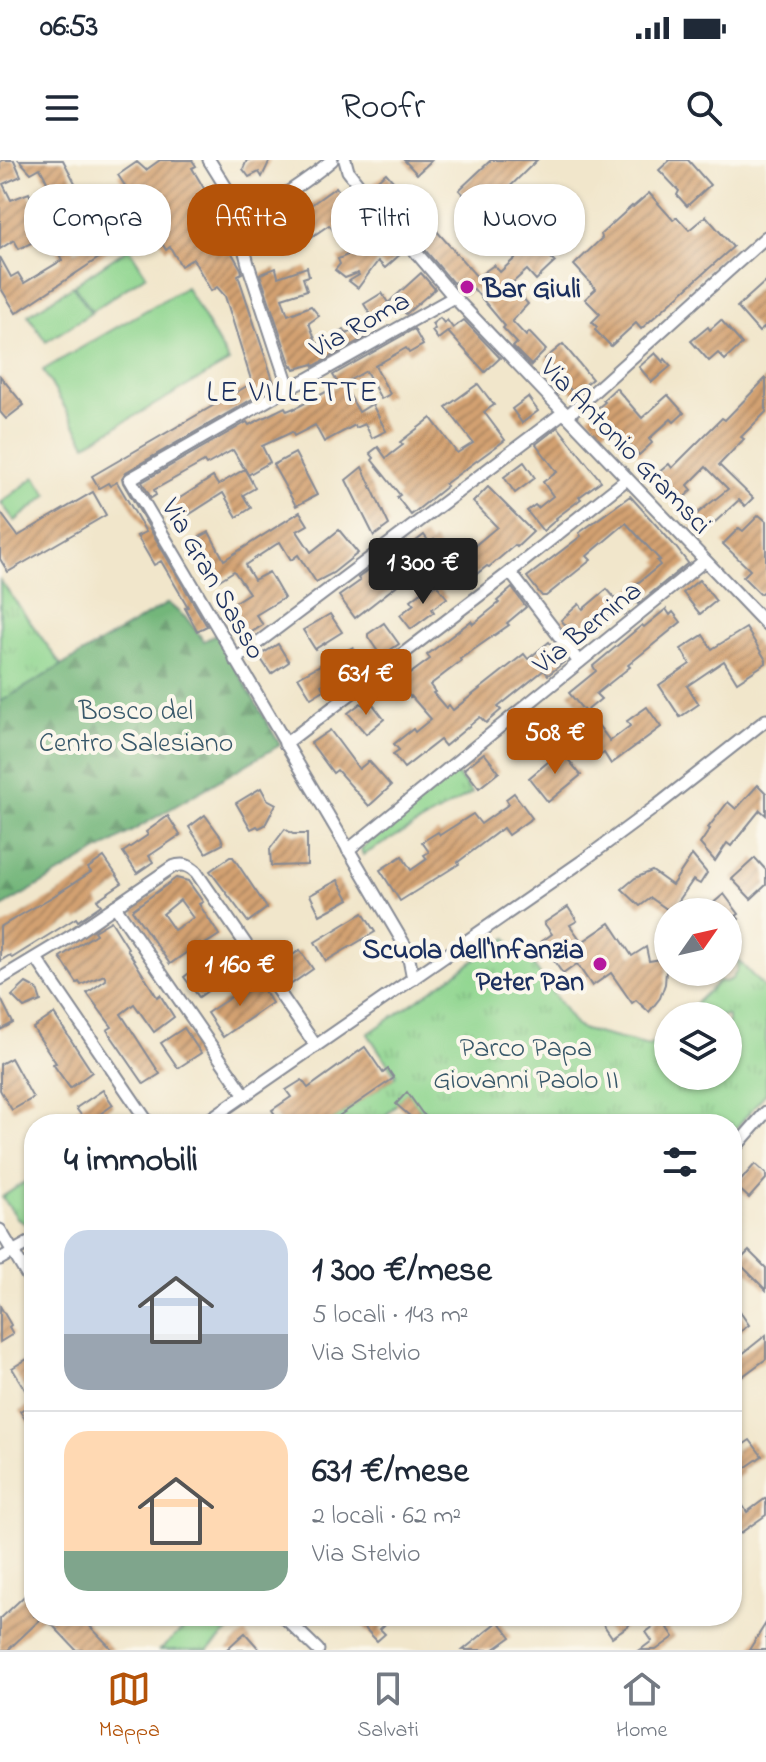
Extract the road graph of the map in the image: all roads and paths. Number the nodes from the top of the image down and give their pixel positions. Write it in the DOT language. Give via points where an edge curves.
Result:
graph roads {
  1 [pos="209,160"];
  2 [pos="332,160"];
  3 [pos="345,160"];
  4 [pos="224,184"];
  5 [pos="299,184"];
  6 [pos="766,237"];
  7 [pos="246,256"];
  8 [pos="454,297"];
  9 [pos="289,388"];
  10 [pos="566,414"];
  11 [pos="627,479"];
  12 [pos="704,561"];
  13 [pos="510,572"];
  14 [pos="766,624"];
  15 [pos="235,660"];
  16 [pos="579,662"];
  17 [pos="766,720"];
  18 [pos="285,744"];
  19 [pos="348,850"];
  20 [pos="115,906"];
  21 [pos="407,949"];
  22 [pos="36,958"];
  23 [pos="430,967"];
  24 [pos="0,979"];
  25 [pos="413,979"];
  26 [pos="316,1046"];
  27 [pos="245,1095"];
  28 [pos="766,1112"];
  29 [pos="142,1114"];
  30 [pos="217,1114"];
  31 [pos="742,1140"];
  32 [pos="0,1230"];
  33 [pos="24,1246"];
  34 [pos="13,1252"];
  35 [pos="0,1259"];
  36 [pos="24,1270"];
  37 [pos="293,1626"];
  38 [pos="318,1650"];
  1 -- 4 [label="street, Via Roma"];
  2 -- 5 [label="street"];
  3 -- 8 [label="street, Via Antonio Gramsci" via="358,184"];
  6 -- 10 [label="street"];
  7 -- 9 [label="street, Via Roma"];
  8 -- 9 [label="street, Via Roma"];
  8 -- 10 [label="street, Via Antonio Gramsci"];
  9 -- 15 [label="street, Via Gran Sasso" via="130,479"];
  10 -- 11 [label="street, Via Antonio Gramsci"];
  10 -- 15 [label="street"];
  11 -- 12 [label="street, Via Antonio Gramsci"];
  11 -- 13 [label="street"];
  12 -- 14 [label="street, Via Antonio Gramsci"];
  12 -- 16 [label="street, Via Bernina"];
  13 -- 16 [label="street"];
  13 -- 18 [label="street"];
  15 -- 18 [label="street, Via Gran Sasso"];
  16 -- 19 [label="street, Via Bernina"];
  17 -- 23 [label="street" via="617,836"];
  18 -- 19 [label="street, Via Gran Sasso"];
  19 -- 21 [label="street, Via Gran Sasso"];
  20 -- 22 [label="street"];
  20 -- 26 [label="street" via="172,867 186,865 196,872"];
  20 -- 27 [label="street"];
  21 -- 23 [label="street, Via Gran Sasso"];
  21 -- 25 [label="street, Via Gran Sasso"];
  22 -- 24 [label="street"];
  22 -- 29 [label="street"];
  23 -- 25 [label="street"];
  25 -- 26 [label="street"];
  26 -- 27 [label="street"];
  27 -- 30 [label="street"];
  28 -- 31 [label="street"];
  32 -- 34 [label="street"];
  33 -- 34 [label="street"];
  34 -- 35 [label="street"];
  34 -- 36 [label="street"];
  37 -- 38 [label="street"];
}
